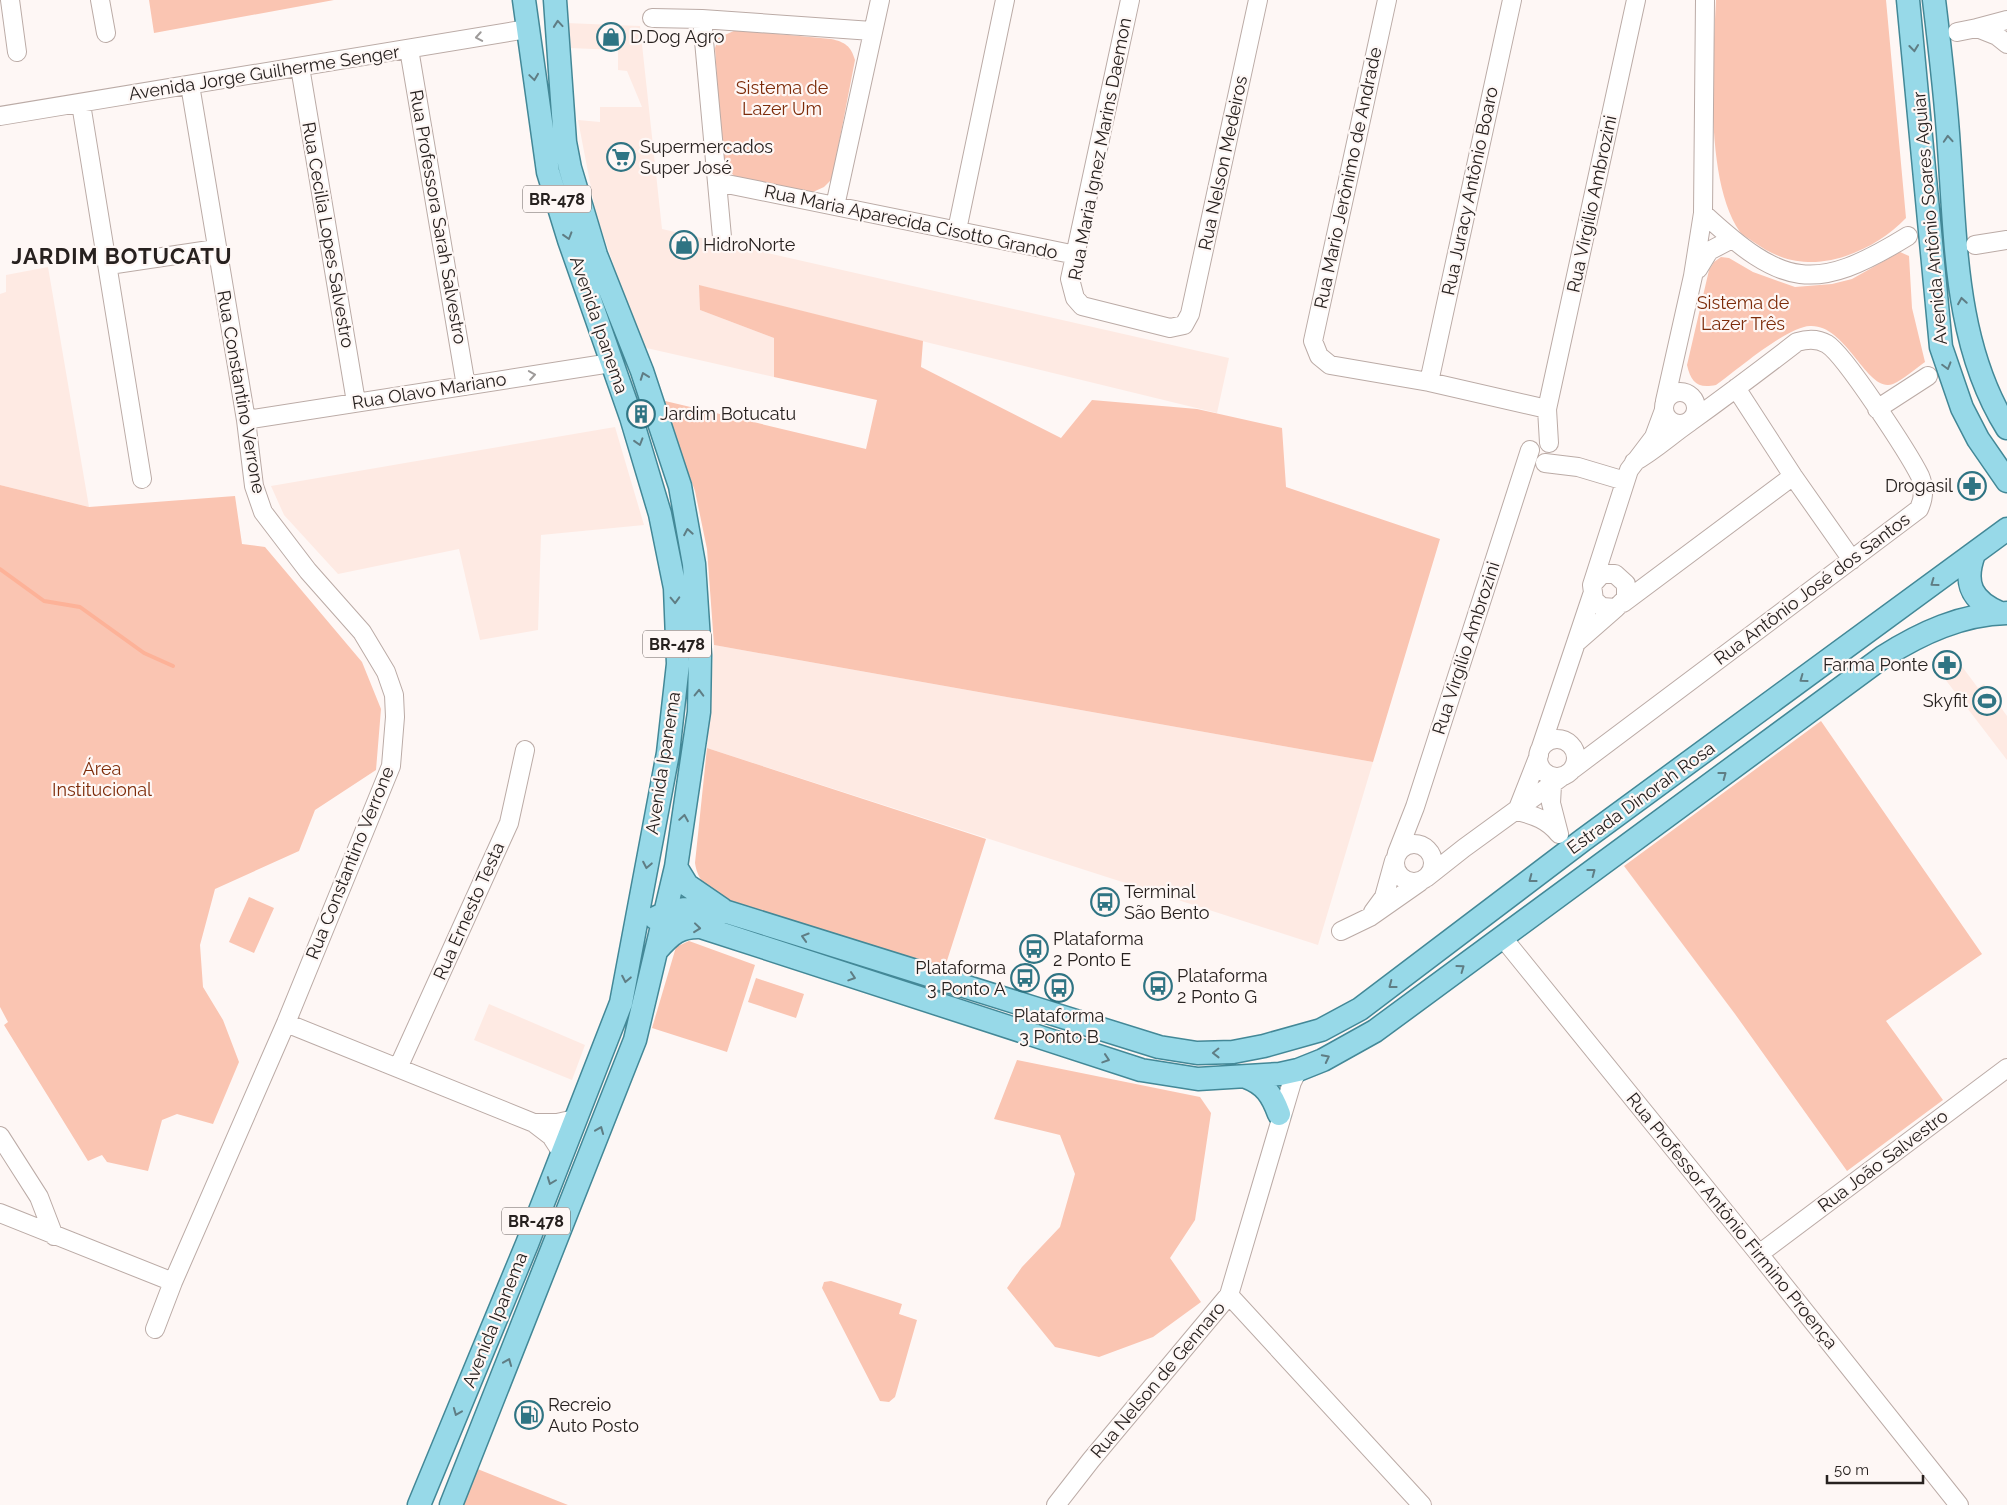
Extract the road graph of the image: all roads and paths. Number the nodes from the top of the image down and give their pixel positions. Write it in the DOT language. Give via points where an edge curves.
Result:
graph roads {
  1 [pos="10,0"];
  2 [pos="100,0"];
  3 [pos="524,0"];
  4 [pos="555,0"];
  5 [pos="880,0"];
  6 [pos="1005,0"];
  7 [pos="1130,0"];
  8 [pos="1258,0"];
  9 [pos="1387,0"];
  10 [pos="1512,0"];
  11 [pos="1636,0"];
  12 [pos="1705,0"];
  13 [pos="1908,0"];
  14 [pos="1934,0"];
  15 [pos="652,18"];
  16 [pos="702,19"];
  17 [pos="2007,20"];
  18 [pos="1977,28"];
  19 [pos="527,29"];
  20 [pos="872,31"];
  21 [pos="1957,32"];
  22 [pos="106,33"];
  23 [pos="2007,44"];
  24 [pos="409,49"];
  25 [pos="17,52"];
  26 [pos="300,68"];
  27 [pos="190,85"];
  28 [pos="81,104"];
  29 [pos="0,116"];
  30 [pos="565,142"];
  31 [pos="717,182"];
  32 [pos="835,206"];
  33 [pos="1703,212"];
  34 [pos="957,230"];
  35 [pos="1908,236"];
  36 [pos="722,237"];
  37 [pos="1732,239"];
  38 [pos="2007,240"];
  39 [pos="1931,243"];
  40 [pos="1965,244"];
  41 [pos="216,249"];
  42 [pos="1076,256"];
  43 [pos="109,266"];
  44 [pos="1693,276"];
  45 [pos="1075,298"];
  46 [pos="618,309"];
  47 [pos="1676,354"];
  48 [pos="611,362"];
  49 [pos="1928,376"];
  50 [pos="1429,382"];
  51 [pos="466,386"];
  52 [pos="1734,390"];
  53 [pos="1688,394"];
  54 [pos="356,402"];
  55 [pos="1665,405"];
  56 [pos="1548,409"];
  57 [pos="1878,409"];
  58 [pos="246,420"];
  59 [pos="1691,421"];
  60 [pos="2007,428"];
  61 [pos="1550,445"];
  62 [pos="1530,448"];
  63 [pos="1634,462"];
  64 [pos="1544,463"];
  65 [pos="1578,467"];
  66 [pos="1793,476"];
  67 [pos="142,479"];
  68 [pos="1625,481"];
  69 [pos="2007,481"];
  70 [pos="1517,488"];
  71 [pos="1612,525"];
  72 [pos="2007,529"];
  73 [pos="1990,546"];
  74 [pos="1852,560"];
  75 [pos="1665,572"];
  76 [pos="1619,576"];
  77 [pos="1592,590"];
  78 [pos="1619,605"];
  79 [pos="2004,613"];
  80 [pos="1574,645"];
  81 [pos="1556,698"];
  82 [pos="1614,738"];
  83 [pos="1568,744"];
  84 [pos="525,750"];
  85 [pos="1540,753"];
  86 [pos="1562,777"];
  87 [pos="1415,807"];
  88 [pos="1517,811"];
  89 [pos="1423,846"];
  90 [pos="1464,848"];
  91 [pos="1395,857"];
  92 [pos="676,866"];
  93 [pos="1423,880"];
  94 [pos="666,912"];
  95 [pos="727,912"];
  96 [pos="1370,917"];
  97 [pos="1341,931"];
  98 [pos="636,932"];
  99 [pos="1503,938"];
  100 [pos="657,950"];
  101 [pos="286,1023"];
  102 [pos="1321,1030"];
  103 [pos="398,1068"];
  104 [pos="2007,1068"];
  105 [pos="1289,1072"];
  106 [pos="1246,1077"];
  107 [pos="575,1119"];
  108 [pos="1278,1122"];
  109 [pos="534,1123"];
  110 [pos="0,1136"];
  111 [pos="562,1153"];
  112 [pos="0,1213"];
  113 [pos="54,1236"];
  114 [pos="1759,1254"];
  115 [pos="173,1282"];
  116 [pos="1230,1295"];
  117 [pos="155,1329"];
  118 [pos="419,1505"];
  119 [pos="451,1505"];
  120 [pos="1056,1505"];
  121 [pos="1422,1505"];
  122 [pos="1959,1505"];
  1 -- 25 [label="street"];
  2 -- 22 [label="street"];
  3 -- 19 [label="main road, Avenida Ipanema / BR-478"];
  30 -- 4 [label="main road, Avenida Ipanema / BR-478, one-way"];
  5 -- 20 [label="street"];
  6 -- 34 [label="street"];
  7 -- 42 [label="street, Rua Maria Ignez Marins Daemon"];
  8 -- 45 [label="street, Rua Nelson Medeiros" via="1190,314 1184,324 1170,328 1098,312 1082,306"];
  9 -- 50 [label="street, Rua Mario Jerônimo de Andrade" via="1313,341 1319,356 1330,365"];
  10 -- 50 [label="street, Rua Juracy Antônio Boaro"];
  11 -- 56 [label="street, Rua Virgílio Ambrozini"];
  12 -- 33 [label="street"];
  13 -- 39 [label="main road, Avenida Antônio Soares Aguiar, one-way"];
  40 -- 14 [label="main road, Avenida Antônio Soares Aguiar, one-way"];
  15 -- 16 [label="street"];
  16 -- 20 [label="street"];
  16 -- 31 [label="street"];
  17 -- 18 [label="street"];
  18 -- 21 [label="street"];
  18 -- 23 [label="street"];
  19 -- 24 [label="street, Avenida Jorge Guilherme Senger, one-way"];
  19 -- 30 [label="main road" via="544,46 557,126"];
  19 -- 48 [label="main road, Avenida Ipanema / BR-478, one-way" via="548,172"];
  20 -- 32 [label="street"];
  24 -- 26 [label="street, Avenida Jorge Guilherme Senger"];
  24 -- 51 [label="street, Rua Professora Sarah Salvestro"];
  26 -- 27 [label="street, Avenida Jorge Guilherme Senger"];
  26 -- 54 [label="street, Rua Cecilia Lopes Salvestro"];
  27 -- 28 [label="street, Avenida Jorge Guilherme Senger"];
  27 -- 41 [label="street, Rua Constantino Verrone"];
  28 -- 29 [label="street, Avenida Jorge Guilherme Senger"];
  28 -- 43 [label="street"];
  30 -- 46 [label="main road, Avenida Ipanema / BR-478" via="587,228"];
  31 -- 32 [label="street, Rua Maria Aparecida Cisotto Grando"];
  31 -- 36 [label="street"];
  32 -- 34 [label="street, Rua Maria Aparecida Cisotto Grando"];
  33 -- 37 [label="street"];
  33 -- 44 [label="street"];
  34 -- 42 [label="street, Rua Maria Aparecida Cisotto Grando"];
  35 -- 37 [label="street" via="1872,258 1821,275 1798,274 1770,265"];
  37 -- 44 [label="street" via="1709,251"];
  38 -- 40 [label="street"];
  39 -- 40 [label="main road"];
  39 -- 69 [label="main road, Avenida Antônio Soares Aguiar, one-way" via="1941,347 1952,383 1978,439"];
  60 -- 40 [label="main road, Avenida Antônio Soares Aguiar, one-way" via="1984,382 1970,344 1961,299"];
  41 -- 43 [label="street"];
  41 -- 58 [label="street, Rua Constantino Verrone"];
  42 -- 45 [label="street, Rua Maria Ignez Marins Daemon" via="1070,279"];
  43 -- 67 [label="street"];
  44 -- 47 [label="street"];
  46 -- 48 [label="main road" via="622,343"];
  92 -- 46 [label="main road, Avenida Ipanema / BR-478, one-way" via="699,712 700,655 694,564 680,486"];
  47 -- 53 [label="street" via="1678,377"];
  47 -- 55 [label="street"];
  51 -- 48 [label="street, Rua Olavo Mariano, one-way"];
  48 -- 98 [label="main road, Avenida Ipanema / BR-478, one-way" via="660,514 675,588 678,664 670,734"];
  49 -- 57 [label="street"];
  50 -- 56 [label="street"];
  51 -- 54 [label="street, Rua Olavo Mariano"];
  52 -- 53 [label="street" via="1704,399"];
  52 -- 57 [label="street, Rua Antônio José dos Santos" via="1797,342 1810,338 1827,343"];
  52 -- 59 [label="street, Rua Antônio José dos Santos"];
  52 -- 66 [label="street"];
  53 -- 55 [label="street" via="1677,392"];
  53 -- 59 [label="street" via="1697,408"];
  54 -- 58 [label="street, Rua Olavo Mariano"];
  55 -- 59 [label="street" via="1668,419 1677,424"];
  55 -- 63 [label="street" via="1654,437"];
  56 -- 61 [label="street, Rua Virgílio Ambrozini"];
  56 -- 62 [label="street, Rua Virgílio Ambrozini"];
  57 -- 74 [label="street, Rua Antônio José dos Santos" via="1920,476 1924,496 1919,509"];
  58 -- 101 [label="street, Rua Constantino Verrone" via="254,486 263,512 308,571 362,632 386,672 394,695 391,766"];
  59 -- 63 [label="street, Rua Antônio José dos Santos"];
  61 -- 62 [label="street" via="1539,440"];
  61 -- 64 [label="street" via="1552,455"];
  61 -- 65 [label="street" via="1565,460"];
  62 -- 64 [label="street" via="1532,459"];
  62 -- 70 [label="street, Rua Virgílio Ambrozini"];
  63 -- 68 [label="street"];
  64 -- 65 [label="street"];
  64 -- 70 [label="street, Rua Virgílio Ambrozini" via="1529,473"];
  65 -- 68 [label="street"];
  66 -- 74 [label="street"];
  66 -- 75 [label="street"];
  68 -- 71 [label="street"];
  70 -- 87 [label="street, Rua Virgílio Ambrozini"];
  71 -- 76 [label="street" via="1610,551"];
  71 -- 77 [label="street"];
  72 -- 73 [label="main road, Estrada Dinorah Rosa"];
  73 -- 79 [label="main road" via="1968,573 1970,586 1986,607"];
  73 -- 102 [label="main road, Estrada Dinorah Rosa, one-way" via="1584,840 1360,1009"];
  74 -- 82 [label="street, Rua Antônio José dos Santos"];
  75 -- 76 [label="street" via="1634,579"];
  75 -- 78 [label="street"];
  76 -- 77 [label="street" via="1602,574"];
  76 -- 78 [label="street" via="1627,588"];
  77 -- 78 [label="street" via="1602,607"];
  77 -- 80 [label="street"];
  78 -- 80 [label="street"];
  99 -- 79 [label="main road, Estrada Dinorah Rosa, one-way" via="1883,656 1940,627"];
  80 -- 81 [label="street"];
  81 -- 83 [label="street"];
  81 -- 85 [label="street"];
  82 -- 83 [label="street, Rua Antônio José dos Santos" via="1587,747"];
  82 -- 86 [label="street, Rua Antônio José dos Santos"];
  83 -- 85 [label="street" via="1549,741"];
  83 -- 86 [label="street" via="1576,763"];
  84 -- 103 [label="street, Rua Ernesto Testa" via="509,823"];
  85 -- 86 [label="street" via="1539,762 1545,772"];
  85 -- 88 [label="street"];
  86 -- 88 [label="street, Rua Antônio José dos Santos"];
  86 -- 88 [label="street" via="1551,803 1559,834 1552,825 1534,815"];
  87 -- 89 [label="street, Rua Virgílio Ambrozini" via="1416,834"];
  87 -- 91 [label="street, Rua Virgílio Ambrozini"];
  88 -- 90 [label="street, Rua Antônio José dos Santos"];
  89 -- 90 [label="street, Rua Antônio José dos Santos" via="1438,852"];
  89 -- 91 [label="street" via="1408,844"];
  89 -- 93 [label="street" via="1433,857 1431,872"];
  90 -- 93 [label="street, Rua Antônio José dos Santos"];
  91 -- 93 [label="street" via="1395,868 1405,880"];
  91 -- 96 [label="street" via="1384,896"];
  92 -- 94 [label="main road, Avenida Ipanema / BR-478"];
  92 -- 95 [label="main road" via="687,886"];
  93 -- 96 [label="street, Rua Antônio José dos Santos"];
  94 -- 95 [label="main road" via="681,908"];
  94 -- 98 [label="main road"];
  94 -- 100 [label="main road, Avenida Ipanema / BR-478"];
  102 -- 95 [label="main road, Estrada Dinorah Rosa, one-way" via="1233,1052 1197,1053 1159,1047"];
  96 -- 97 [label="street, Rua Antônio José dos Santos"];
  98 -- 107 [label="main road, Avenida Ipanema / BR-478, one-way" via="621,1003"];
  105 -- 99 [label="main road, Estrada Dinorah Rosa, one-way" via="1323,1060 1375,1031"];
  99 -- 114 [label="street, Rua Professor Antônio Firmino Proença"];
  100 -- 106 [label="main road, Estrada Dinorah Rosa, one-way" via="674,932 701,927 1141,1070 1198,1079"];
  119 -- 100 [label="main road, Avenida Ipanema / BR-478, one-way" via="636,1040"];
  101 -- 103 [label="street"];
  101 -- 115 [label="street, Rua Constantino Verrone"];
  102 -- 105 [label="main road" via="1310,1043 1289,1058"];
  103 -- 109 [label="street"];
  104 -- 114 [label="street, Rua João Salvestro"];
  105 -- 106 [label="main road, Estrada Dinorah Rosa"];
  105 -- 108 [label="street, Rua Nelson de Gennaro"];
  106 -- 108 [label="main road" via="1270,1092"];
  107 -- 109 [label="street"];
  107 -- 111 [label="main road, Avenida Ipanema / BR-478"];
  108 -- 116 [label="street, Rua Nelson de Gennaro"];
  109 -- 111 [label="street" via="551,1136"];
  110 -- 113 [label="street" via="39,1197"];
  111 -- 118 [label="main road, Avenida Ipanema / BR-478, one-way"];
  112 -- 113 [label="street"];
  113 -- 115 [label="street"];
  114 -- 122 [label="street, Rua Professor Antônio Firmino Proença"];
  115 -- 117 [label="street, Rua Constantino Verrone"];
  116 -- 120 [label="street, Rua Nelson de Gennaro"];
  116 -- 121 [label="street"];
}
